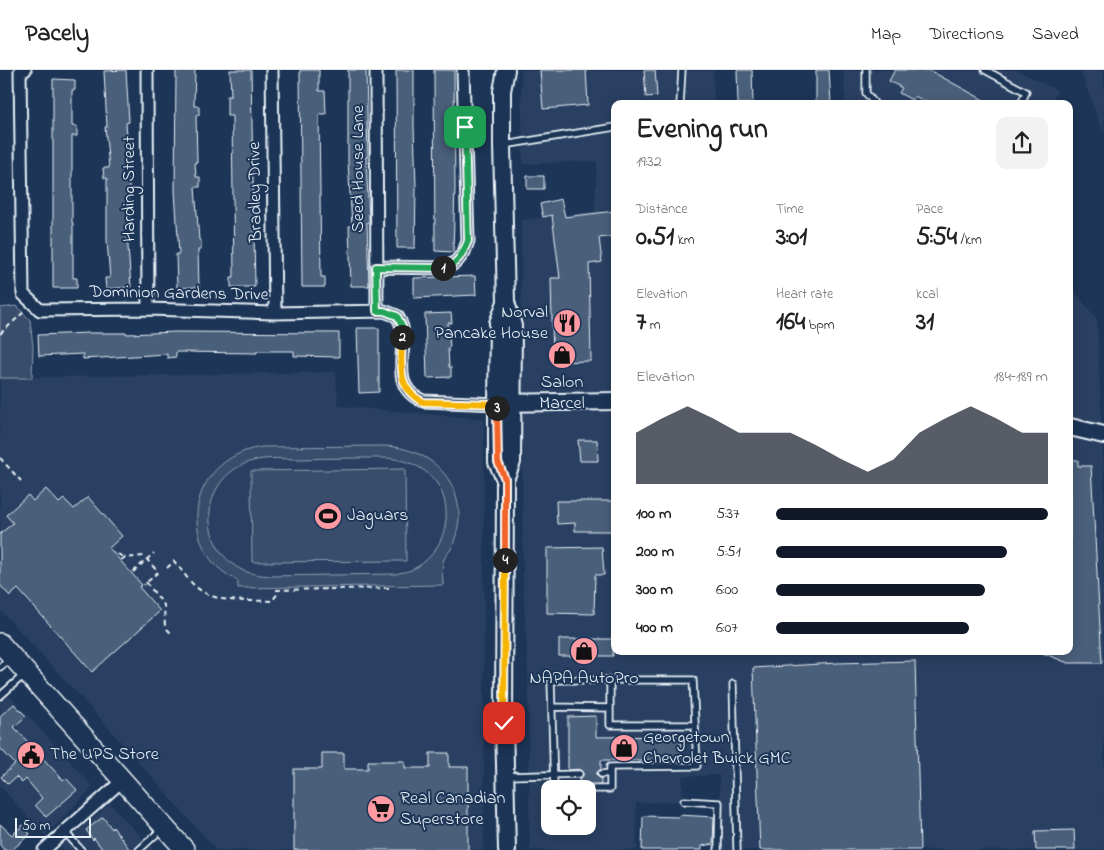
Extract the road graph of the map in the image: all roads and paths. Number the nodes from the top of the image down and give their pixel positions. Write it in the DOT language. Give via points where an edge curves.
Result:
graph roads {
  1 [pos="25,70"];
  2 [pos="147,70"];
  3 [pos="272,70"];
  4 [pos="376,70"];
  5 [pos="463,70"];
  6 [pos="499,70"];
  7 [pos="506,70"];
  8 [pos="682,70"];
  9 [pos="866,70"];
  10 [pos="985,70"];
  11 [pos="20,71"];
  12 [pos="502,91"];
  13 [pos="680,100"];
  14 [pos="872,100"];
  15 [pos="1023,100"];
  16 [pos="611,128"];
  17 [pos="502,146"];
  18 [pos="376,267"];
  19 [pos="33,304"];
  20 [pos="148,309"];
  21 [pos="377,311"];
  22 [pos="275,313"];
  23 [pos="0,334"];
  24 [pos="611,401"];
  25 [pos="505,403"];
  26 [pos="1073,428"];
  27 [pos="1104,435"];
  28 [pos="0,458"];
  29 [pos="21,481"];
  30 [pos="154,553"];
  31 [pos="118,554"];
  32 [pos="147,559"];
  33 [pos="167,568"];
  34 [pos="133,572"];
  35 [pos="146,582"];
  36 [pos="144,584"];
  37 [pos="390,588"];
  38 [pos="173,635"];
  39 [pos="4,656"];
  40 [pos="26,672"];
  41 [pos="610,680"];
  42 [pos="732,684"];
  43 [pos="0,696"];
  44 [pos="552,708"];
  45 [pos="610,708"];
  46 [pos="695,725"];
  47 [pos="610,773"];
  48 [pos="579,774"];
  49 [pos="601,774"];
  50 [pos="554,775"];
  51 [pos="506,776"];
  52 [pos="123,780"];
  53 [pos="554,780"];
  54 [pos="596,789"];
  55 [pos="684,802"];
  56 [pos="164,827"];
  57 [pos="65,832"];
  58 [pos="44,850"];
  59 [pos="81,850"];
  60 [pos="139,850"];
  61 [pos="185,850"];
  62 [pos="507,850"];
  63 [pos="718,850"];
  64 [pos="737,850"];
  1 -- 11 [label="street"];
  2 -- 20 [label="street, Harding Street"];
  3 -- 22 [label="street, Bradley Drive"];
  4 -- 18 [label="street, Seed House Lane"];
  5 -- 18 [label="street" via="468,241 464,252 446,268"];
  6 -- 12 [label="main road"];
  7 -- 12 [label="main road"];
  8 -- 13 [label="lane"];
  9 -- 14 [label="lane" via="866,93"];
  10 -- 15 [label="lane" via="1026,92"];
  11 -- 19 [label="street" via="23,294"];
  12 -- 17 [label="main road"];
  16 -- 17 [label="lane"];
  17 -- 25 [label="main road" via="506,302 498,323"];
  18 -- 21 [label="street, Seed House Lane"];
  19 -- 20 [label="street, Dominion Gardens Drive" via="40,310"];
  19 -- 23 [label="path"];
  20 -- 22 [label="street, Dominion Gardens Drive"];
  21 -- 22 [label="street, Dominion Gardens Drive"];
  21 -- 25 [label="street, Dominion Gardens Drive" via="397,316 402,326 404,385 413,397 423,402"];
  24 -- 25 [label="main road"];
  25 -- 51 [label="main road" via="498,462 505,479"];
  26 -- 27 [label="main road"];
  28 -- 29 [label="path"];
  30 -- 32 [label="path"];
  31 -- 32 [label="path" via="123,559 144,556"];
  32 -- 34 [label="path"];
  32 -- 35 [label="path" via="158,572"];
  33 -- 37 [label="path" via="174,562 195,586 218,599 272,601 278,590"];
  35 -- 36 [label="path"];
  35 -- 38 [label="path" via="164,605 165,627"];
  39 -- 40 [label="main road"];
  40 -- 43 [label="lane"];
  40 -- 52 [label="main road"];
  41 -- 44 [label="lane" via="551,680"];
  41 -- 45 [label="lane"];
  41 -- 46 [label="lane" via="693,680"];
  42 -- 64 [label="lane"];
  44 -- 45 [label="lane"];
  44 -- 50 [label="lane"];
  45 -- 46 [label="lane" via="610,726"];
  46 -- 47 [label="lane" via="697,766 610,767"];
  47 -- 49 [label="lane"];
  47 -- 54 [label="lane" via="610,788"];
  48 -- 50 [label="lane"];
  50 -- 51 [label="lane"];
  50 -- 53 [label="lane"];
  51 -- 62 [label="main road"];
  52 -- 56 [label="main road"];
  52 -- 57 [label="street"];
  55 -- 63 [label="lane" via="719,803"];
  56 -- 60 [label="lane"];
  56 -- 61 [label="main road"];
  57 -- 58 [label="street"];
  57 -- 59 [label="lane"];
}
